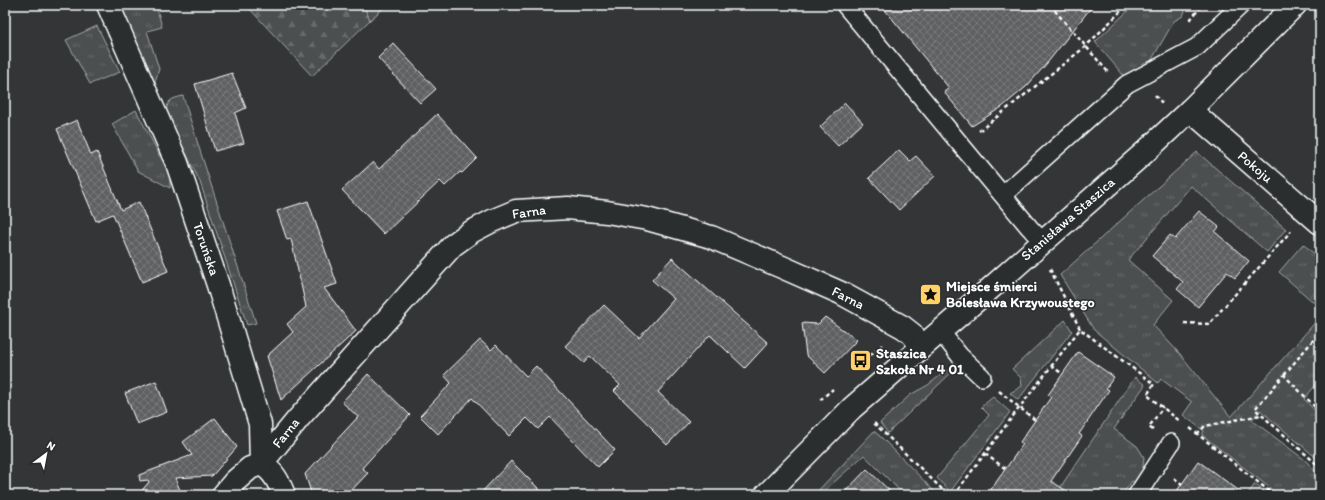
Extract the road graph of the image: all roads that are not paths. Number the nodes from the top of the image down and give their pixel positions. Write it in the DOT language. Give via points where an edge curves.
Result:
graph roads {
  1 [pos="108,5"];
  2 [pos="845,5"];
  3 [pos="1241,5"];
  4 [pos="1295,5"];
  5 [pos="1190,110"];
  6 [pos="1004,195"];
  7 [pos="1320,223"];
  8 [pos="1038,246"];
  9 [pos="940,331"];
  10 [pos="922,347"];
  11 [pos="982,377"];
  12 [pos="1171,444"];
  13 [pos="262,464"];
  14 [pos="223,495"];
  15 [pos="284,495"];
  16 [pos="766,495"];
  17 [pos="1137,495"];
  1 -- 13 [label="street, Toruńska" via="176,163 218,285 260,424"];
  2 -- 6 [label="lane"];
  3 -- 6 [label="lane" via="1197,47 1127,84"];
  4 -- 5 [label="street, Stanisława Staszica"];
  5 -- 7 [label="street, Pokoju"];
  5 -- 8 [label="street, Stanisława Staszica"];
  6 -- 8 [label="lane" via="1029,227"];
  8 -- 9 [label="street, Stanisława Staszica"];
  9 -- 10 [label="street, Stanisława Staszica"];
  9 -- 11 [label="lane" via="960,356"];
  10 -- 13 [label="street, Farna" via="903,327 841,293 711,237 647,219 607,212 568,208 516,211 470,232 453,245 298,419"];
  10 -- 16 [label="street, Stanisława Staszica" via="852,408"];
  12 -- 17 [label="lane"];
  13 -- 14 [label="street, Farna" via="250,468"];
  13 -- 15 [label="street" via="277,478"];
}
